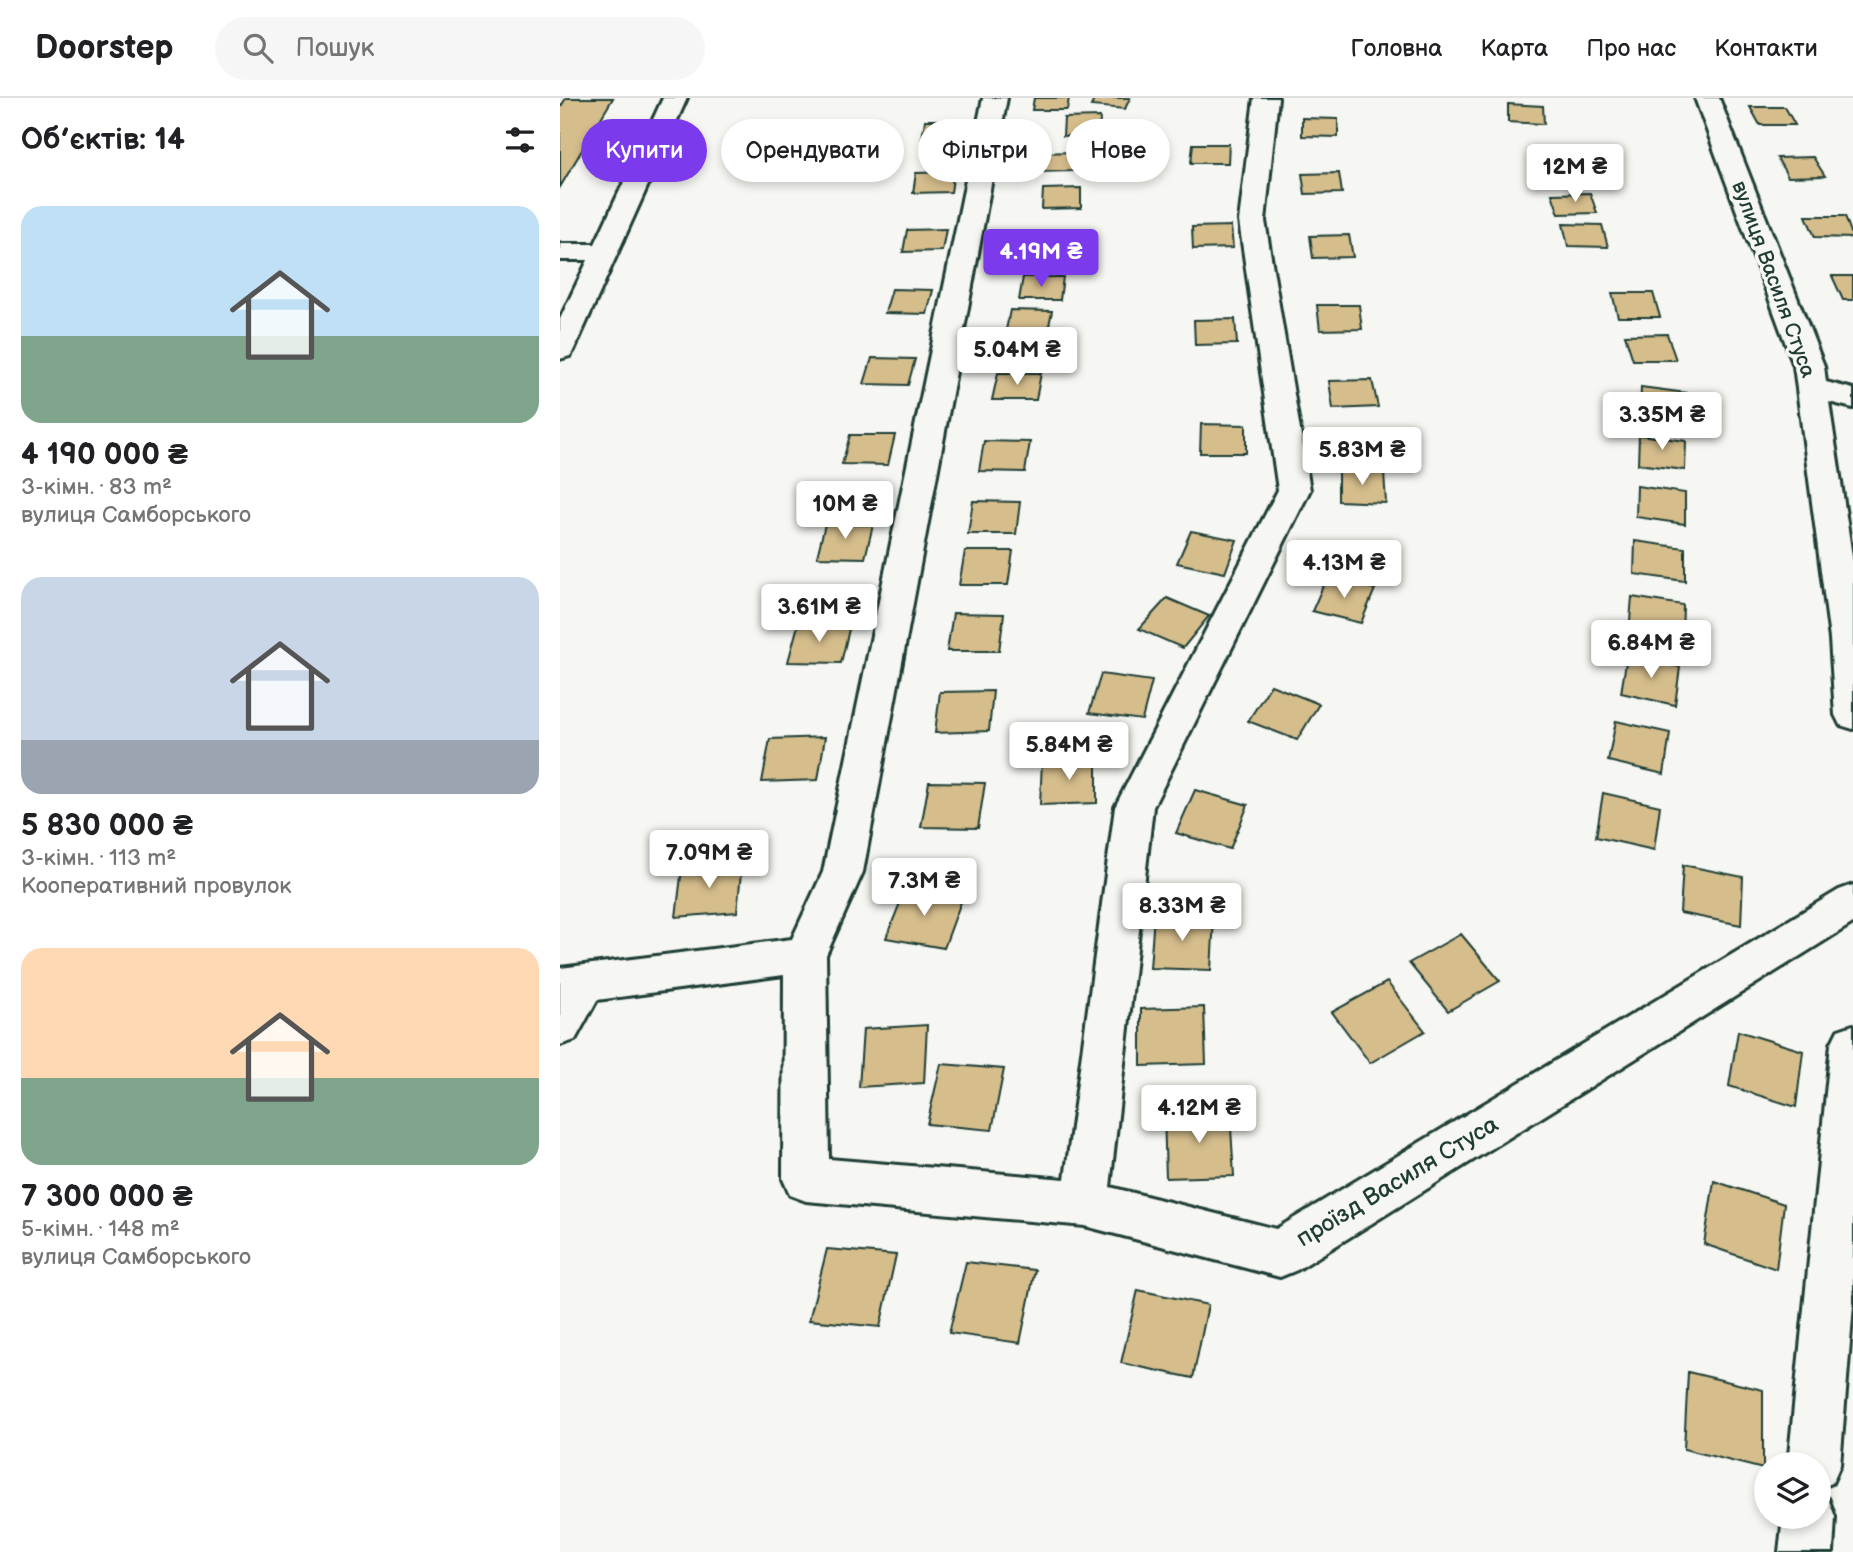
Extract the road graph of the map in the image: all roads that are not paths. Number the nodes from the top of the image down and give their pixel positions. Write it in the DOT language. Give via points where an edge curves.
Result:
graph roads {
  1 [pos="675,98"];
  2 [pos="995,98"];
  3 [pos="1266,98"];
  4 [pos="1707,98"];
  5 [pos="560,252"];
  6 [pos="605,252"];
  7 [pos="560,350"];
  8 [pos="1812,387"];
  9 [pos="1853,399"];
  10 [pos="1853,715"];
  11 [pos="1853,902"];
  12 [pos="805,955"];
  13 [pos="572,984"];
  14 [pos="560,1026"];
  15 [pos="1853,1044"];
  16 [pos="1085,1203"];
  17 [pos="1815,1452"];
  18 [pos="1808,1529"];
  19 [pos="1806,1552"];
  1 -- 6 [label="street"];
  2 -- 12 [label="street" via="843,872"];
  3 -- 16 [label="street" via="1252,221 1294,490 1134,807"];
  4 -- 8 [label="street, вулиця Василя Стуса" via="1809,366"];
  5 -- 6 [label="street"];
  6 -- 7 [label="street"];
  8 -- 9 [label="street"];
  8 -- 10 [label="street, вулиця Василя Стуса"];
  11 -- 16 [label="street, проїзд Василя Стуса" via="1280,1253"];
  12 -- 13 [label="street"];
  12 -- 16 [label="street, проїзд Василя Стуса" via="806,1179"];
  13 -- 14 [label="street"];
  15 -- 17 [label="street"];
  18 -- 19 [label="street"];
}
